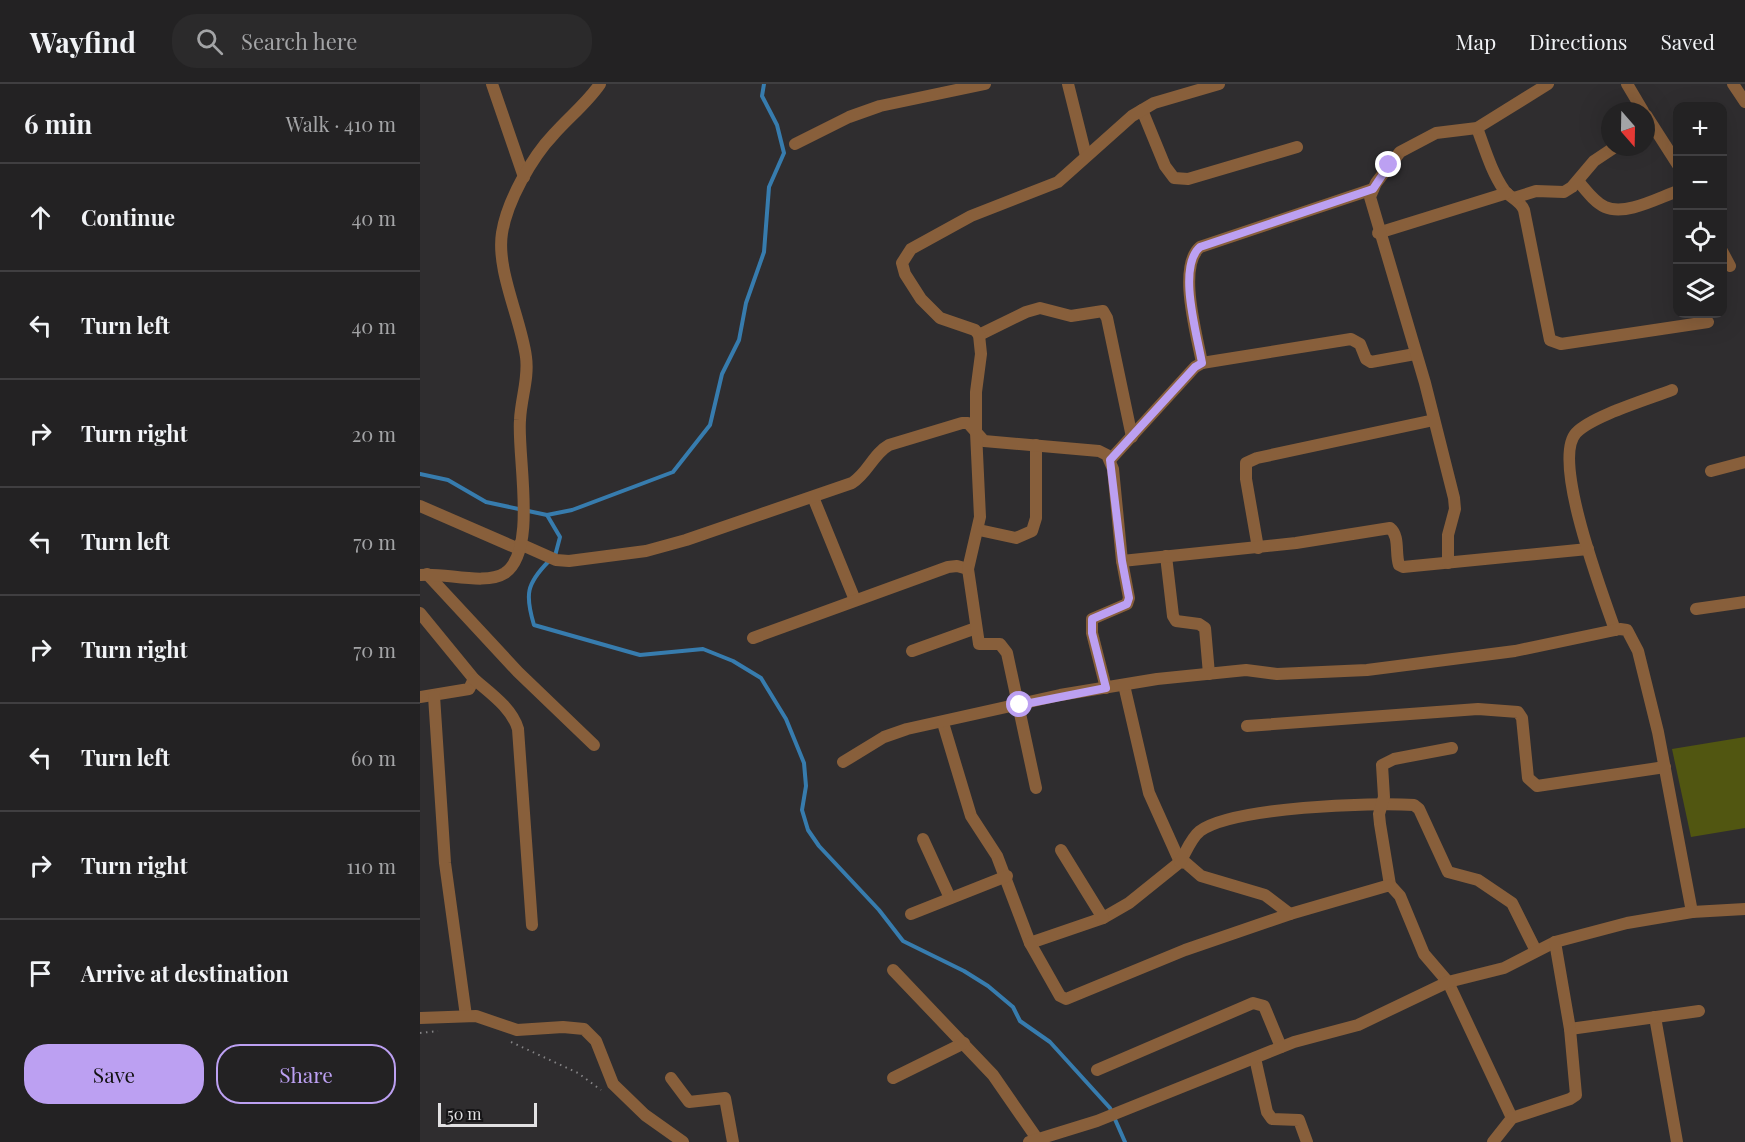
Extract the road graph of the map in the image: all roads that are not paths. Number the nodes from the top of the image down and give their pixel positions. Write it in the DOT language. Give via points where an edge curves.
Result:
graph roads {
  1 [pos="492,84"];
  2 [pos="600,84"];
  3 [pos="985,84"];
  4 [pos="1068,84"];
  5 [pos="1219,84"];
  6 [pos="1548,84"];
  7 [pos="1627,84"];
  8 [pos="1733,84"];
  9 [pos="1638,102"];
  10 [pos="1745,102"];
  11 [pos="1142,110"];
  12 [pos="1477,128"];
  13 [pos="1655,134"];
  14 [pos="795,144"];
  15 [pos="1297,147"];
  16 [pos="1086,156"];
  17 [pos="1602,156"];
  18 [pos="1673,159"];
  19 [pos="524,177"];
  20 [pos="1578,180"];
  21 [pos="1373,189"];
  22 [pos="1673,192"];
  23 [pos="1510,196"];
  24 [pos="1378,233"];
  25 [pos="1727,260"];
  26 [pos="1730,266"];
  27 [pos="1708,322"];
  28 [pos="979,335"];
  29 [pos="1415,354"];
  30 [pos="1202,363"];
  31 [pos="1672,390"];
  32 [pos="1434,420"];
  33 [pos="976,432"];
  34 [pos="1132,437"];
  35 [pos="1036,445"];
  36 [pos="1110,460"];
  37 [pos="1745,462"];
  38 [pos="1712,471"];
  39 [pos="813,497"];
  40 [pos="420,506"];
  41 [pos="979,530"];
  42 [pos="520,547"];
  43 [pos="1258,548"];
  44 [pos="1588,549"];
  45 [pos="1166,556"];
  46 [pos="1122,561"];
  47 [pos="1448,563"];
  48 [pos="968,570"];
  49 [pos="424,575"];
  50 [pos="855,600"];
  51 [pos="1745,602"];
  52 [pos="1696,609"];
  53 [pos="420,613"];
  54 [pos="976,628"];
  55 [pos="1616,630"];
  56 [pos="753,638"];
  57 [pos="912,651"];
  58 [pos="1209,674"];
  59 [pos="474,679"];
  60 [pos="1124,685"];
  61 [pos="1106,688"];
  62 [pos="434,696"];
  63 [pos="420,697"];
  64 [pos="1020,705"];
  65 [pos="943,723"];
  66 [pos="1246,726"];
  67 [pos="594,745"];
  68 [pos="1452,748"];
  69 [pos="843,762"];
  70 [pos="1665,767"];
  71 [pos="1036,788"];
  72 [pos="1383,805"];
  73 [pos="923,839"];
  74 [pos="1060,850"];
  75 [pos="1180,862"];
  76 [pos="1006,876"];
  77 [pos="1390,885"];
  78 [pos="950,898"];
  79 [pos="1745,909"];
  80 [pos="1692,912"];
  81 [pos="911,914"];
  82 [pos="1290,914"];
  83 [pos="1103,918"];
  84 [pos="532,925"];
  85 [pos="1555,942"];
  86 [pos="1030,943"];
  87 [pos="1536,951"];
  88 [pos="893,970"];
  89 [pos="1448,982"];
  90 [pos="1699,1011"];
  91 [pos="466,1016"];
  92 [pos="1655,1017"];
  93 [pos="420,1018"];
  94 [pos="1570,1029"];
  95 [pos="964,1043"];
  96 [pos="1281,1047"];
  97 [pos="1256,1058"];
  98 [pos="1097,1070"];
  99 [pos="671,1078"];
  100 [pos="893,1078"];
  101 [pos="1512,1118"];
  102 [pos="1059,1138"];
  103 [pos="1033,1141"];
  104 [pos="683,1142"];
  105 [pos="733,1142"];
  106 [pos="1307,1142"];
  107 [pos="1493,1142"];
  108 [pos="1677,1142"];
  1 -- 19 [label="street"];
  2 -- 19 [label="street" via="552,135"];
  3 -- 14 [label="street" via="880,106"];
  4 -- 16 [label="street"];
  5 -- 11 [label="street" via="1171,96"];
  6 -- 12 [label="street"];
  7 -- 9 [label="street"];
  8 -- 10 [label="street"];
  11 -- 15 [label="street" via="1165,166 1174,178 1188,179"];
  11 -- 16 [label="street"];
  12 -- 21 [label="street" via="1436,133 1412,144 1400,152"];
  12 -- 23 [label="street" via="1494,173"];
  13 -- 18 [label="street"];
  16 -- 28 [label="street" via="1058,182 971,216 906,255 902,268 921,299 940,318"];
  17 -- 20 [label="street"];
  19 -- 42 [label="street" via="502,230 500,245 526,358 519,421 523,497"];
  20 -- 22 [label="street" via="1596,200 1614,209 1637,206"];
  20 -- 23 [label="street" via="1564,192"];
  21 -- 24 [label="street" via="1370,205"];
  21 -- 30 [label="street" via="1200,247 1193,253 1191,302"];
  23 -- 24 [label="street"];
  23 -- 27 [label="street" via="1524,210 1550,340 1561,344"];
  24 -- 29 [label="street"];
  25 -- 26 [label="street"];
  28 -- 33 [label="street"];
  28 -- 34 [label="street" via="1040,308 1071,316 1103,311"];
  29 -- 30 [label="street" via="1371,362 1360,344 1351,339"];
  29 -- 32 [label="street"];
  30 -- 34 [label="street"];
  31 -- 44 [label="street" via="1587,424 1571,439 1569,469"];
  32 -- 43 [label="street" via="1246,463"];
  32 -- 47 [label="street" via="1455,509 1448,535"];
  33 -- 35 [label="street" via="984,441"];
  33 -- 39 [label="street" via="968,423 962,423 898,441 879,451 858,479"];
  33 -- 41 [label="street"];
  34 -- 36 [label="street"];
  35 -- 36 [label="street" via="1099,451"];
  35 -- 41 [label="street" via="1036,518 1032,531 1017,538"];
  36 -- 46 [label="street"];
  37 -- 38 [label="street"];
  39 -- 42 [label="street" via="686,540 582,561 556,560"];
  39 -- 50 [label="street"];
  40 -- 42 [label="street"];
  41 -- 48 [label="street"];
  42 -- 49 [label="street" via="510,568 495,578"];
  43 -- 45 [label="street"];
  43 -- 47 [label="street" via="1390,528 1396,537 1399,565"];
  44 -- 47 [label="street"];
  44 -- 55 [label="street"];
  45 -- 46 [label="street"];
  45 -- 58 [label="street" via="1173,616 1176,621 1205,628"];
  46 -- 61 [label="street" via="1127,604 1096,615 1091,626"];
  48 -- 50 [label="street" via="948,567"];
  48 -- 54 [label="street"];
  49 -- 67 [label="street"];
  50 -- 56 [label="street"];
  51 -- 52 [label="street"];
  53 -- 59 [label="street"];
  54 -- 57 [label="street"];
  54 -- 64 [label="street" via="980,645 1003,646"];
  55 -- 58 [label="street" via="1515,651 1367,670"];
  55 -- 70 [label="street" via="1627,630 1632,636"];
  58 -- 60 [label="street"];
  59 -- 62 [label="street" via="469,689"];
  59 -- 84 [label="street" via="502,704 518,729"];
  60 -- 61 [label="street"];
  60 -- 75 [label="street" via="1149,793"];
  61 -- 64 [label="street"];
  62 -- 63 [label="street"];
  62 -- 91 [label="street" via="446,863"];
  64 -- 65 [label="street"];
  64 -- 71 [label="street"];
  65 -- 69 [label="street" via="894,732"];
  65 -- 76 [label="street" via="971,816"];
  66 -- 70 [label="street" via="1478,709 1512,710 1522,718 1531,784"];
  68 -- 72 [label="street" via="1385,762"];
  70 -- 80 [label="street"];
  72 -- 75 [label="street" via="1366,803 1265,813 1211,825 1194,836"];
  72 -- 77 [label="street" via="1380,824"];
  72 -- 87 [label="street" via="1414,805 1419,809 1448,872 1478,880 1512,903"];
  73 -- 78 [label="street"];
  74 -- 83 [label="street"];
  75 -- 82 [label="street" via="1201,876 1265,895"];
  75 -- 83 [label="street" via="1129,903"];
  76 -- 78 [label="street"];
  76 -- 86 [label="street"];
  77 -- 82 [label="street"];
  77 -- 89 [label="street" via="1400,896 1418,944"];
  78 -- 81 [label="street"];
  79 -- 80 [label="street"];
  80 -- 85 [label="street" via="1627,923"];
  82 -- 86 [label="street" via="1185,950 1066,999 1060,996"];
  83 -- 86 [label="street"];
  85 -- 87 [label="street"];
  85 -- 94 [label="street"];
  87 -- 89 [label="street" via="1487,975"];
  88 -- 95 [label="street"];
  89 -- 96 [label="street" via="1358,1025"];
  89 -- 101 [label="street"];
  90 -- 92 [label="street"];
  91 -- 93 [label="street"];
  91 -- 104 [label="street" via="517,1030 563,1027 589,1032 614,1084 645,1115"];
  92 -- 94 [label="street"];
  92 -- 108 [label="street"];
  94 -- 101 [label="street" via="1576,1095"];
  95 -- 100 [label="street"];
  95 -- 103 [label="street" via="998,1082"];
  96 -- 97 [label="street"];
  96 -- 98 [label="street" via="1264,1006 1252,1003"];
  97 -- 102 [label="street"];
  97 -- 106 [label="street" via="1267,1112 1272,1119 1299,1120"];
  99 -- 105 [label="street" via="689,1102 725,1098"];
  101 -- 107 [label="street"];
  102 -- 103 [label="street"];
}
